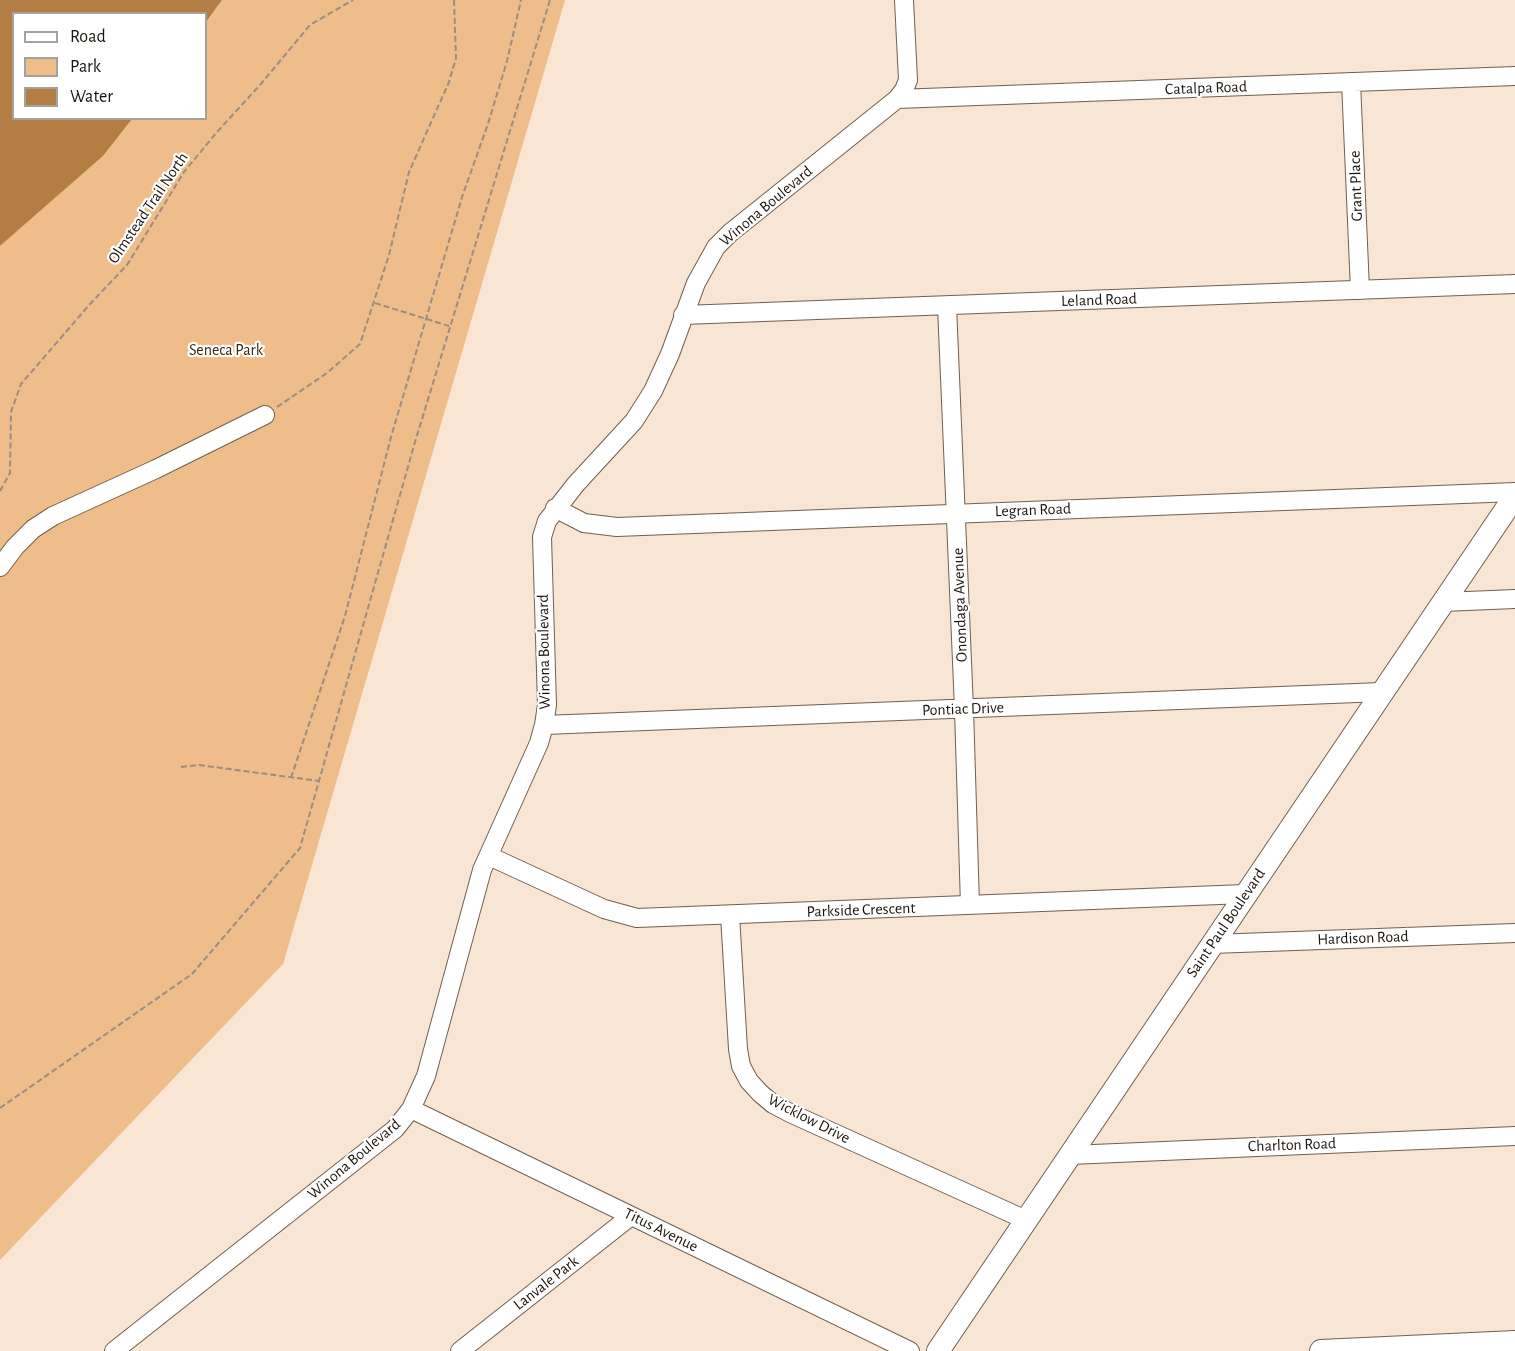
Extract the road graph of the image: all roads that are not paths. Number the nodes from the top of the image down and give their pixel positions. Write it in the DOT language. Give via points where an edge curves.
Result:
graph roads {
  1 [pos="904,0"];
  2 [pos="1515,76"];
  3 [pos="1352,82"];
  4 [pos="897,99"];
  5 [pos="1515,284"];
  6 [pos="1360,290"];
  7 [pos="947,306"];
  8 [pos="683,315"];
  9 [pos="265,415"];
  10 [pos="1515,494"];
  11 [pos="555,508"];
  12 [pos="956,513"];
  13 [pos="0,567"];
  14 [pos="1515,599"];
  15 [pos="1443,602"];
  16 [pos="1382,692"];
  17 [pos="964,709"];
  18 [pos="544,725"];
  19 [pos="489,856"];
  20 [pos="1245,894"];
  21 [pos="970,905"];
  22 [pos="730,915"];
  23 [pos="1515,933"];
  24 [pos="1212,944"];
  25 [pos="411,1109"];
  26 [pos="1515,1136"];
  27 [pos="1070,1155"];
  28 [pos="631,1216"];
  29 [pos="1026,1220"];
  30 [pos="1515,1342"];
  31 [pos="114,1351"];
  32 [pos="460,1351"];
  33 [pos="910,1351"];
  34 [pos="938,1351"];
  35 [pos="1321,1351"];
  1 -- 4 [label="street, Winona Boulevard" via="908,80"];
  2 -- 3 [label="street, Catalpa Road"];
  3 -- 4 [label="street, Catalpa Road"];
  3 -- 6 [label="street, Grant Place"];
  4 -- 8 [label="street, Winona Boulevard" via="716,247"];
  5 -- 6 [label="street, Leland Road"];
  6 -- 7 [label="street, Leland Road"];
  7 -- 8 [label="street, Leland Road"];
  7 -- 12 [label="street, Onondaga Avenue"];
  8 -- 11 [label="street, Winona Boulevard" via="670,354 634,421"];
  9 -- 13 [label="street" via="53,516 33,529"];
  10 -- 12 [label="street, Legran Road"];
  10 -- 15 [label="main road, Saint Paul Boulevard"];
  11 -- 12 [label="street, Legran Road" via="584,523 617,527"];
  11 -- 18 [label="street, Winona Boulevard" via="542,537 547,705"];
  12 -- 17 [label="street, Onondaga Avenue"];
  14 -- 15 [label="street"];
  15 -- 16 [label="main road, Saint Paul Boulevard"];
  16 -- 17 [label="street, Pontiac Drive"];
  16 -- 20 [label="main road, Saint Paul Boulevard"];
  17 -- 18 [label="street, Pontiac Drive"];
  17 -- 21 [label="street, Onondaga Avenue"];
  18 -- 19 [label="street, Winona Boulevard"];
  19 -- 22 [label="street, Parkside Crescent" via="620,915"];
  19 -- 25 [label="street, Winona Boulevard" via="426,1076"];
  20 -- 21 [label="street, Parkside Crescent"];
  20 -- 24 [label="main road, Saint Paul Boulevard"];
  21 -- 22 [label="street, Parkside Crescent"];
  22 -- 29 [label="street, Wicklow Drive" via="741,1066 760,1093 790,1113"];
  23 -- 24 [label="street, Hardison Road"];
  24 -- 27 [label="main road, Saint Paul Boulevard"];
  25 -- 28 [label="street, Titus Avenue"];
  25 -- 31 [label="street, Winona Boulevard" via="395,1129"];
  26 -- 27 [label="street, Charlton Road"];
  27 -- 29 [label="main road, Saint Paul Boulevard"];
  28 -- 32 [label="street, Lanvale Park"];
  28 -- 33 [label="street, Titus Avenue"];
  29 -- 34 [label="main road, Saint Paul Boulevard"];
  30 -- 35 [label="main road"];
}
